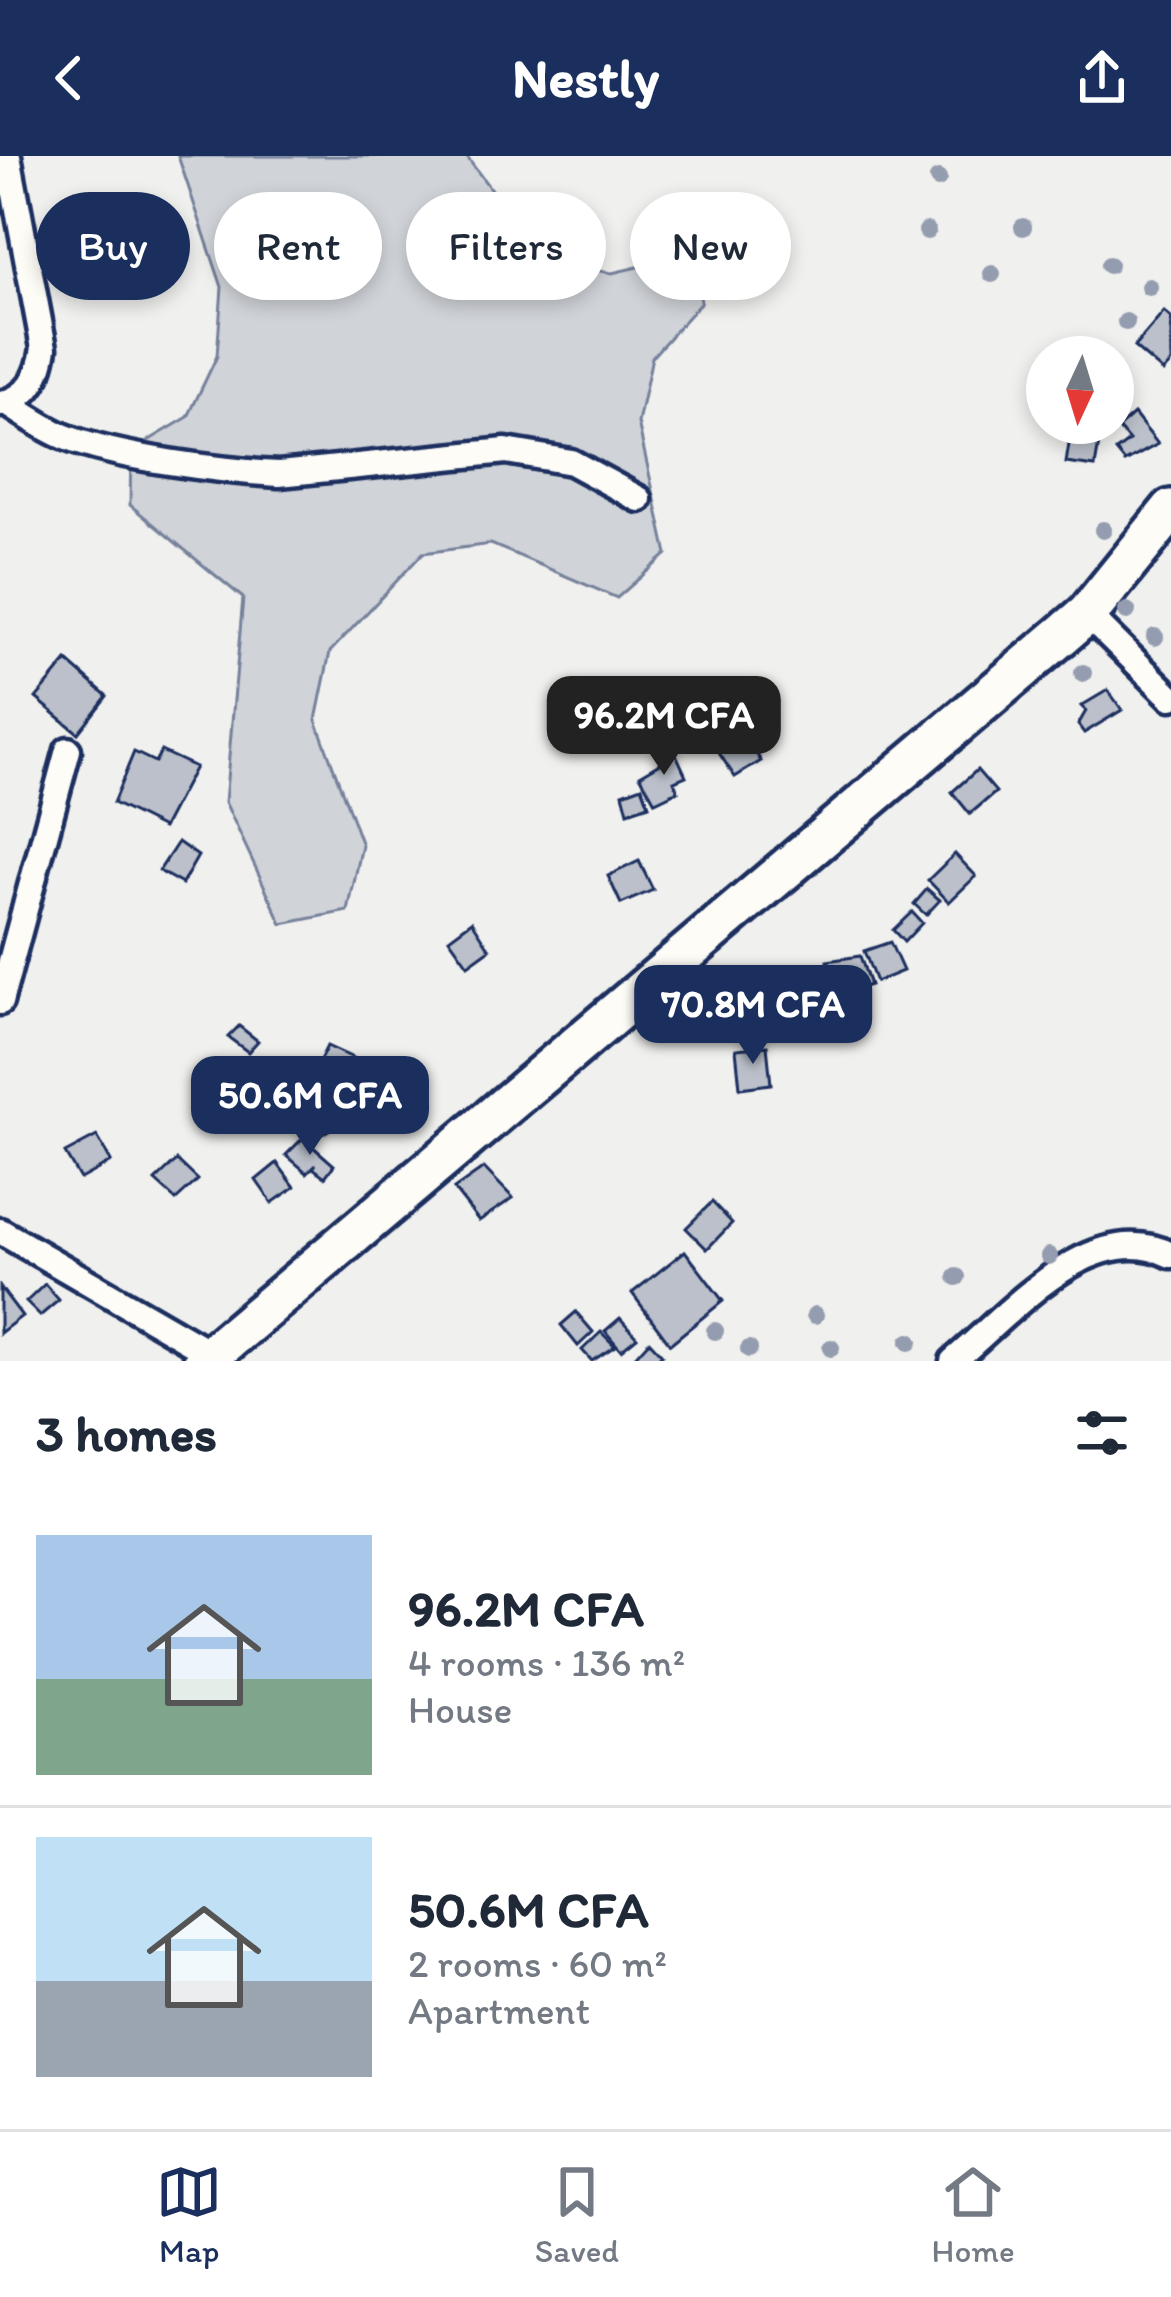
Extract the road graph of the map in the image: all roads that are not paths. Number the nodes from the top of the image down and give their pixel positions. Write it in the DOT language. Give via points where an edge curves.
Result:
graph roads {
  1 [pos="8,156"];
  2 [pos="4,404"];
  3 [pos="639,499"];
  4 [pos="1171,510"];
  5 [pos="1087,614"];
  6 [pos="1171,697"];
  7 [pos="68,750"];
  8 [pos="0,1002"];
  9 [pos="2,1226"];
  10 [pos="1171,1256"];
  11 [pos="208,1358"];
  12 [pos="953,1361"];
  1 -- 2 [label="street" via="44,348 40,373"];
  2 -- 3 [label="street" via="88,444 249,472 506,451 571,462"];
  4 -- 5 [label="main road"];
  5 -- 6 [label="street"];
  5 -- 11 [label="main road"];
  7 -- 8 [label="street"];
  9 -- 11 [label="street"];
  10 -- 12 [label="street" via="1135,1247 1088,1255"];
}
